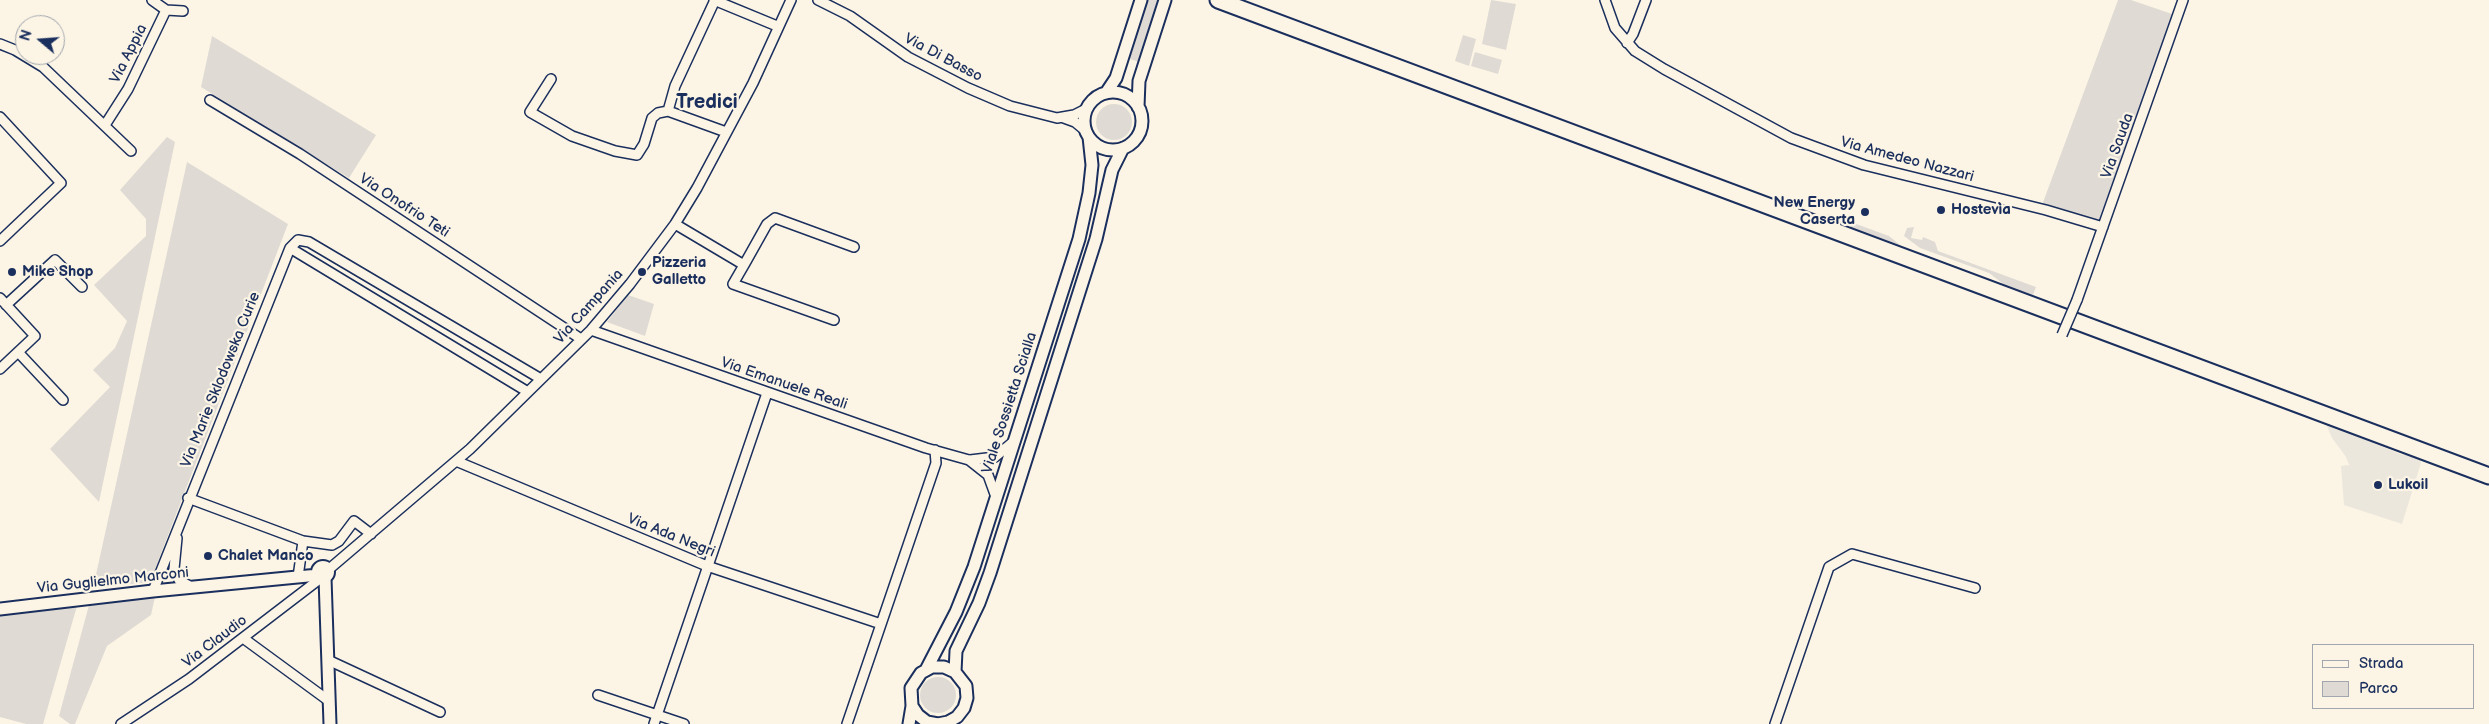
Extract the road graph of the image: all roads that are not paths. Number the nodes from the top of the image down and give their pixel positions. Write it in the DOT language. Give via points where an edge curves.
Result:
graph roads {
  1 [pos="152,0"];
  2 [pos="714,0"];
  3 [pos="791,0"];
  4 [pos="818,0"];
  5 [pos="1142,0"];
  6 [pos="1165,0"];
  7 [pos="1218,0"];
  8 [pos="1605,0"];
  9 [pos="1646,0"];
  10 [pos="2183,0"];
  11 [pos="166,10"];
  12 [pos="183,11"];
  13 [pos="777,26"];
  14 [pos="1627,43"];
  15 [pos="0,44"];
  16 [pos="551,79"];
  17 [pos="1106,93"];
  18 [pos="210,100"];
  19 [pos="1138,107"];
  20 [pos="1088,108"];
  21 [pos="668,111"];
  22 [pos="0,117"];
  23 [pos="1064,118"];
  24 [pos="105,125"];
  25 [pos="726,132"];
  26 [pos="1088,134"];
  27 [pos="1123,148"];
  28 [pos="131,151"];
  29 [pos="675,224"];
  30 [pos="2103,227"];
  31 [pos="0,241"];
  32 [pos="854,247"];
  33 [pos="290,248"];
  34 [pos="744,265"];
  35 [pos="82,287"];
  36 [pos="3,302"];
  37 [pos="834,320"];
  38 [pos="591,330"];
  39 [pos="2062,335"];
  40 [pos="581,339"];
  41 [pos="18,352"];
  42 [pos="0,369"];
  43 [pos="541,379"];
  44 [pos="528,392"];
  45 [pos="767,393"];
  46 [pos="63,400"];
  47 [pos="1013,442"];
  48 [pos="935,450"];
  49 [pos="969,460"];
  50 [pos="456,461"];
  51 [pos="2489,476"];
  52 [pos="996,497"];
  53 [pos="188,498"];
  54 [pos="178,524"];
  55 [pos="371,534"];
  56 [pos="304,541"];
  57 [pos="707,566"];
  58 [pos="323,575"];
  59 [pos="298,577"];
  60 [pos="191,587"];
  61 [pos="1975,588"];
  62 [pos="153,591"];
  63 [pos="0,609"];
  64 [pos="882,624"];
  65 [pos="243,638"];
  66 [pos="328,660"];
  67 [pos="926,670"];
  68 [pos="955,672"];
  69 [pos="598,695"];
  70 [pos="329,701"];
  71 [pos="912,706"];
  72 [pos="440,712"];
  73 [pos="656,720"];
  74 [pos="121,724"];
  75 [pos="330,724"];
  76 [pos="684,724"];
  77 [pos="847,724"];
  78 [pos="909,724"];
  79 [pos="1775,724"];
  1 -- 11 [label="street"];
  2 -- 13 [label="street"];
  2 -- 21 [label="street" via="675,86"];
  3 -- 13 [label="street, Via Campania"];
  4 -- 23 [label="street, Via Di Basso" via="850,16 908,56 968,88 1010,106 1049,118"];
  5 -- 17 [label="street" via="1116,78"];
  6 -- 19 [label="street" via="1139,81"];
  7 -- 51 [label="highway"];
  8 -- 14 [label="street, Via Amedeo Nazzari" via="1615,28"];
  9 -- 14 [label="street"];
  10 -- 30 [label="street, Via Sauda"];
  11 -- 12 [label="street"];
  11 -- 24 [label="street, Via Appia" via="128,89"];
  13 -- 25 [label="street, Via Campania" via="753,83"];
  14 -- 30 [label="street, Via Amedeo Nazzari" via="1664,69 1790,138 1864,165"];
  15 -- 24 [label="street" via="43,67"];
  16 -- 21 [label="street" via="530,112 572,136 615,151 637,155 652,118"];
  17 -- 19 [label="street" via="1124,95"];
  17 -- 20 [label="street"];
  18 -- 40 [label="street, Via Onofrio Teti" via="300,154"];
  19 -- 27 [label="street" via="1142,117 1141,129 1136,139"];
  20 -- 23 [label="street, Via Di Basso"];
  20 -- 26 [label="street, Viale Sossietta Scialla" via="1085,120"];
  21 -- 25 [label="street"];
  22 -- 31 [label="street" via="61,183"];
  23 -- 26 [label="street, Via Di Basso"];
  24 -- 28 [label="street"];
  25 -- 29 [label="street, Via Campania"];
  26 -- 27 [label="street" via="1097,145 1106,149"];
  26 -- 47 [label="street, Viale Sossietta Scialla" via="1092,166 1084,217"];
  27 -- 68 [label="street" via="1112,170 1096,239 990,573 956,652"];
  29 -- 34 [label="street"];
  29 -- 38 [label="street, Via Campania"];
  30 -- 39 [label="street, Via Sauda, bridge"];
  32 -- 34 [label="street" via="775,218 767,224"];
  33 -- 43 [label="street" via="298,240 309,242"];
  33 -- 44 [label="street"];
  33 -- 53 [label="street, Via Marie Sklodowska Curie"];
  34 -- 37 [label="street" via="733,284"];
  35 -- 36 [label="street" via="55,260"];
  36 -- 41 [label="street" via="35,336"];
  38 -- 40 [label="street, Via Campania"];
  38 -- 45 [label="street, Via Emanuele Reali"];
  40 -- 43 [label="street, Via Campania"];
  41 -- 42 [label="street"];
  41 -- 46 [label="street"];
  43 -- 44 [label="street, Via Campania"];
  44 -- 50 [label="street, Via Campania"];
  45 -- 48 [label="street, Via Emanuele Reali"];
  45 -- 57 [label="street"];
  47 -- 49 [label="street, Via Emanuele Reali" via="995,457"];
  47 -- 52 [label="street, Viale Sossietta Scialla"];
  48 -- 49 [label="street, Via Emanuele Reali"];
  48 -- 64 [label="street" via="936,464"];
  49 -- 52 [label="street, Via Emanuele Reali" via="988,475"];
  50 -- 55 [label="street, Via Campania"];
  50 -- 57 [label="street, Via Ada Negri"];
  52 -- 67 [label="street, Viale Sossietta Scialla" via="963,596"];
  53 -- 54 [label="street, Via Marie Sklodowska Curie"];
  53 -- 56 [label="street"];
  54 -- 60 [label="street, Via Marie Sklodowska Curie" via="174,569 179,580"];
  54 -- 62 [label="street, Via Marie Sklodowska Curie"];
  55 -- 56 [label="street" via="354,521 332,545"];
  55 -- 58 [label="street, Via Campania"];
  56 -- 59 [label="street"];
  57 -- 64 [label="street, Via Ada Negri"];
  57 -- 73 [label="street"];
  58 -- 59 [label="street, Via Guglielmo Marconi"];
  58 -- 65 [label="street, Via Claudio"];
  58 -- 66 [label="street"];
  59 -- 60 [label="street, Via Guglielmo Marconi"];
  60 -- 62 [label="street, Via Guglielmo Marconi"];
  61 -- 79 [label="street" via="1852,554 1829,567"];
  62 -- 63 [label="street, Via Guglielmo Marconi"];
  64 -- 77 [label="street"];
  65 -- 70 [label="street"];
  65 -- 74 [label="street, Via Claudio" via="190,679"];
  66 -- 70 [label="street"];
  66 -- 72 [label="street"];
  67 -- 68 [label="street" via="944,667"];
  67 -- 71 [label="street, Viale Sossietta Scialla" via="911,688"];
  68 -- 71 [label="street" via="967,692 964,708 958,717 943,724 932,723 918,715"];
  69 -- 73 [label="street"];
  70 -- 75 [label="street"];
  71 -- 78 [label="street, Viale Sossietta Scialla"];
  73 -- 76 [label="street"];
}
